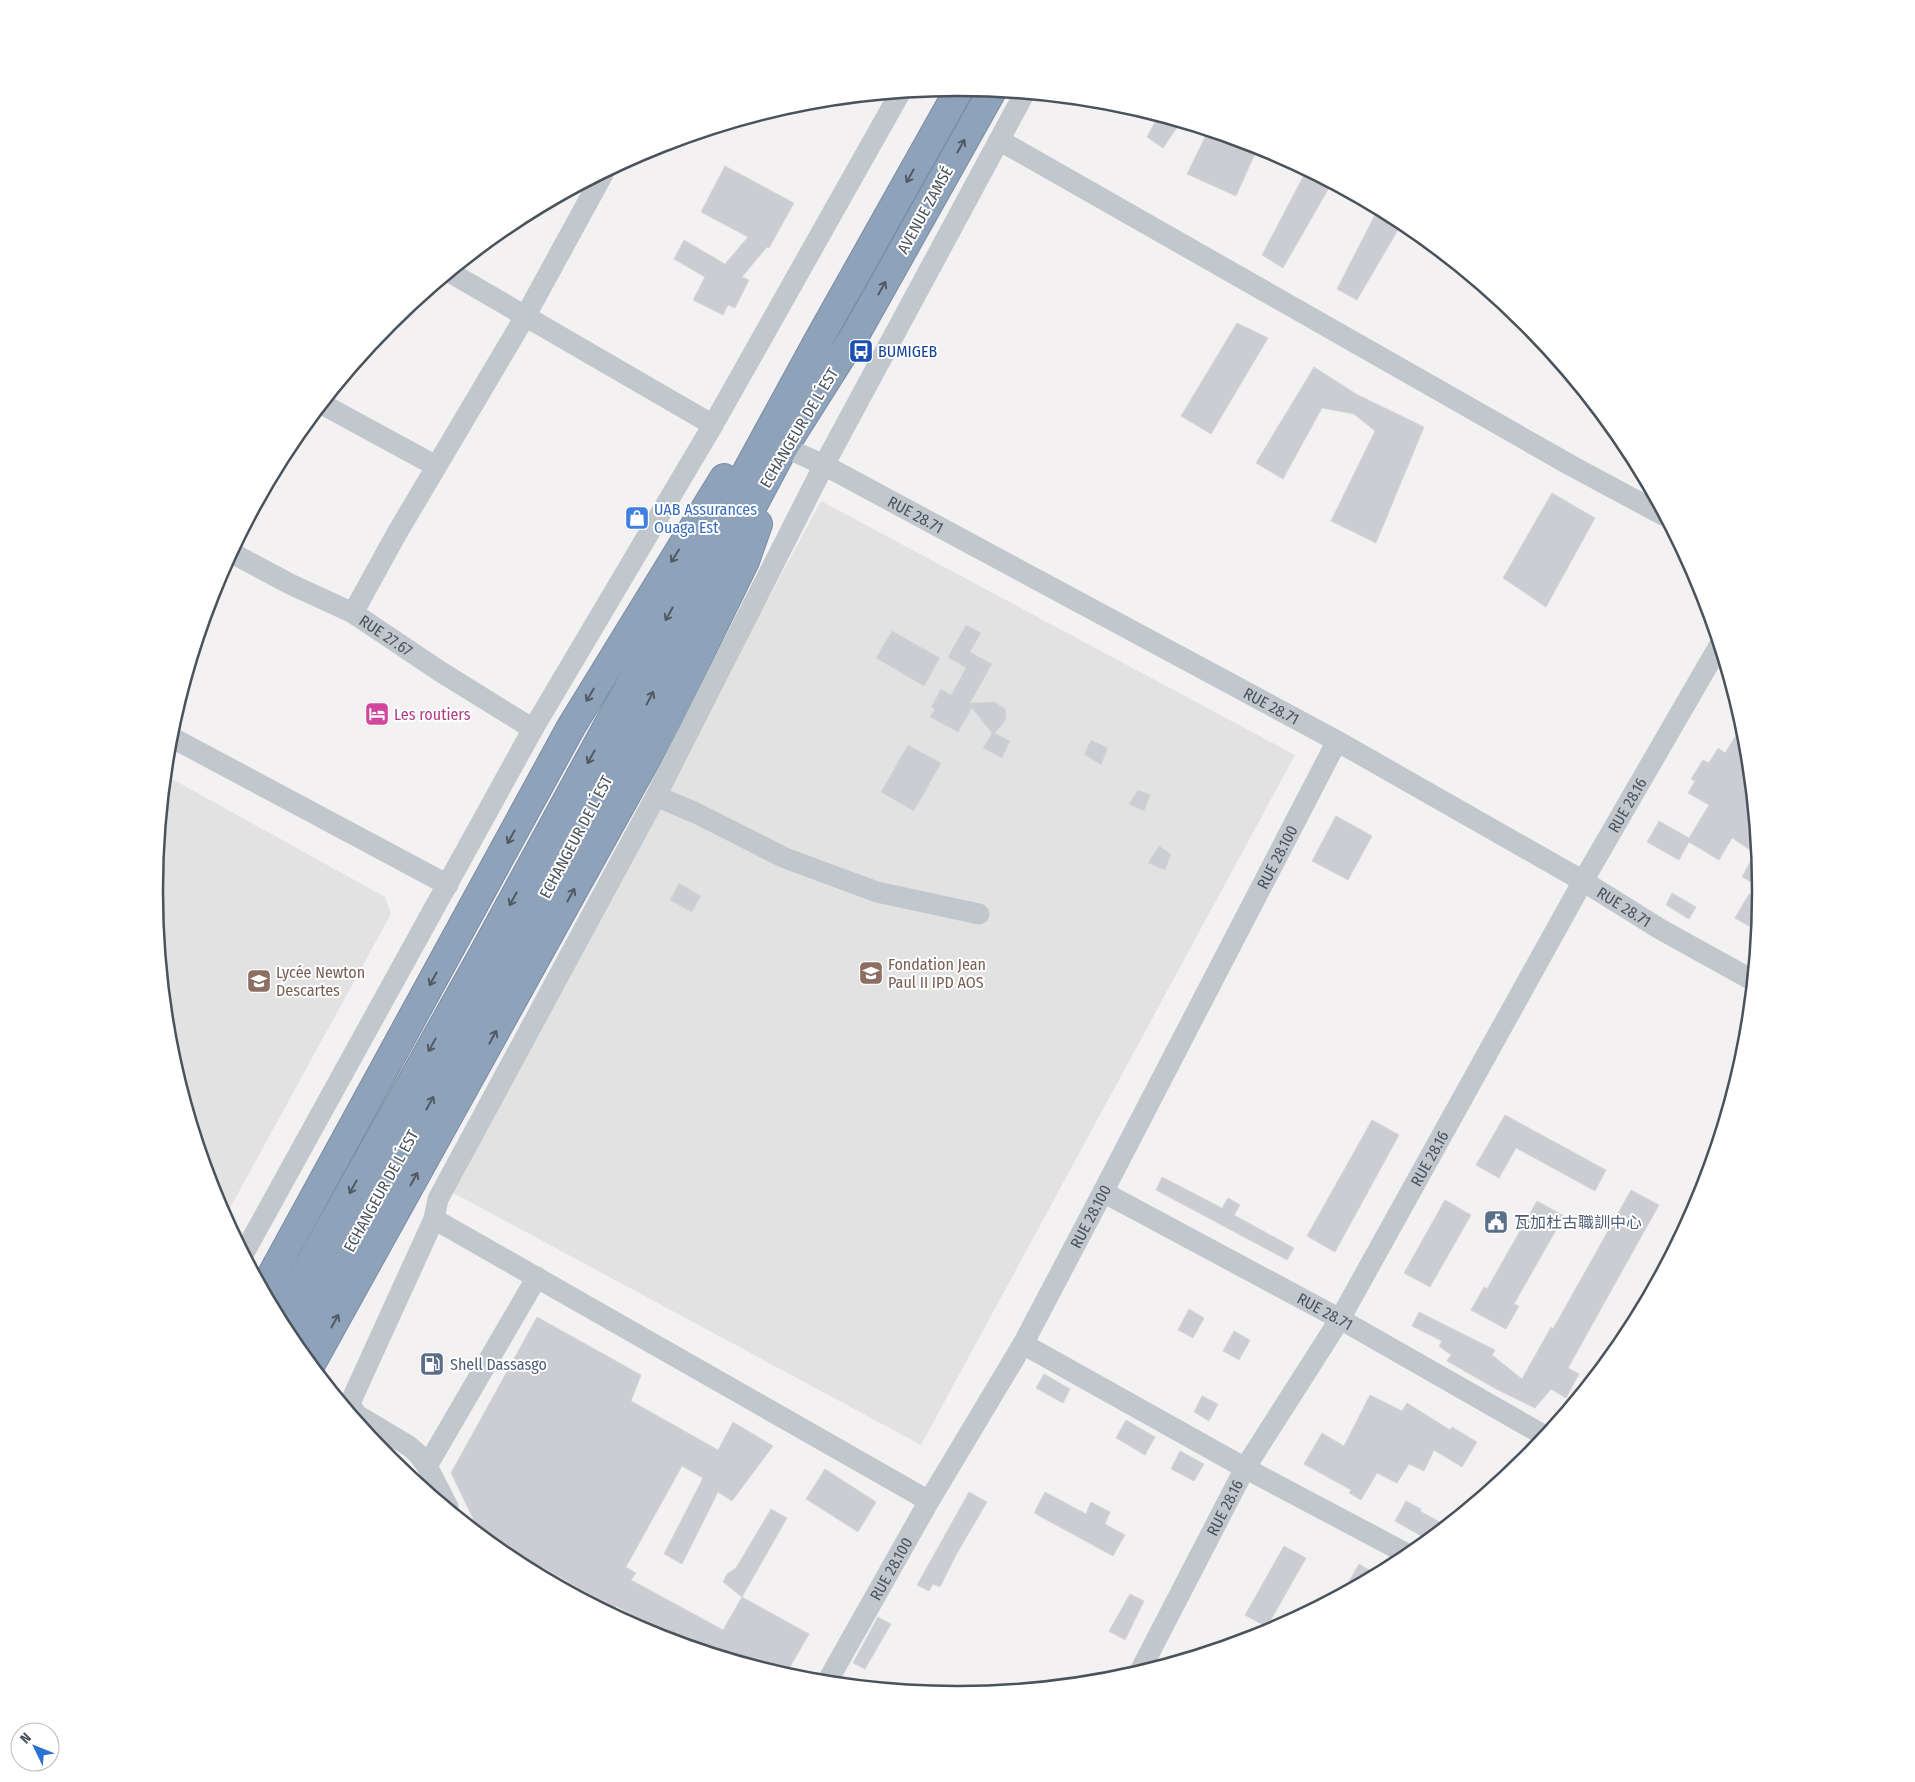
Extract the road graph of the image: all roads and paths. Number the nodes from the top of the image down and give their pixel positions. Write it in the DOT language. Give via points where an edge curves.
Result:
graph roads {
  1 [pos="956,96"];
  2 [pos="989,97"];
  3 [pos="897,99"];
  4 [pos="1021,99"];
  5 [pos="999,140"];
  6 [pos="599,182"];
  7 [pos="456,275"];
  8 [pos="835,314"];
  9 [pos="526,315"];
  10 [pos="858,330"];
  11 [pos="818,341"];
  12 [pos="327,407"];
  13 [pos="713,425"];
  14 [pos="784,447"];
  15 [pos="824,465"];
  16 [pos="436,466"];
  17 [pos="1655,511"];
  18 [pos="237,556"];
  19 [pos="353,613"];
  20 [pos="1715,653"];
  21 [pos="533,729"];
  22 [pos="177,740"];
  23 [pos="1337,741"];
  24 [pos="656,796"];
  25 [pos="1583,881"];
  26 [pos="448,885"];
  27 [pos="979,914"];
  28 [pos="1747,977"];
  29 [pos="1103,1192"];
  30 [pos="434,1219"];
  31 [pos="247,1247"];
  32 [pos="538,1277"];
  33 [pos="267,1284"];
  34 [pos="283,1311"];
  35 [pos="1340,1319"];
  36 [pos="299,1336"];
  37 [pos="1022,1344"];
  38 [pos="315,1358"];
  39 [pos="352,1405"];
  40 [pos="364,1419"];
  41 [pos="1539,1432"];
  42 [pos="427,1466"];
  43 [pos="1245,1468"];
  44 [pos="443,1497"];
  45 [pos="929,1501"];
  46 [pos="1401,1551"];
  47 [pos="1144,1663"];
  48 [pos="831,1675"];
  1 -- 8 [label="highway, AVENUE ZAMSÉ, one-way"];
  10 -- 2 [label="highway, AVENUE ZAMSÉ, one-way"];
  3 -- 13 [label="street"];
  4 -- 5 [label="street"];
  5 -- 15 [label="street"];
  5 -- 17 [label="street"];
  6 -- 9 [label="street"];
  7 -- 9 [label="street"];
  8 -- 11 [label="highway, ECHANGEUR DE L´EST"];
  9 -- 13 [label="street"];
  9 -- 16 [label="street"];
  10 -- 14 [label="highway, ECHANGEUR DE L´EST"];
  11 -- 33 [label="highway, one-way" via="735,460 571,727"];
  11 -- 34 [label="highway, ECHANGEUR DE L´EST, one-way"];
  12 -- 16 [label="street"];
  13 -- 21 [label="street"];
  14 -- 15 [label="street, RUE 28.71"];
  36 -- 14 [label="highway, ECHANGEUR DE L´EST, one-way" via="496,986"];
  38 -- 14 [label="highway, one-way" via="665,725 745,561"];
  15 -- 23 [label="street, RUE 28.71"];
  15 -- 24 [label="street"];
  16 -- 19 [label="street"];
  18 -- 19 [label="street, RUE 27.67"];
  19 -- 21 [label="street, RUE 27.67"];
  20 -- 25 [label="street, RUE 28.16"];
  21 -- 26 [label="street"];
  22 -- 26 [label="street"];
  23 -- 25 [label="street, RUE 28.71"];
  23 -- 29 [label="street, RUE 28.100"];
  24 -- 27 [label="street" via="785,858 877,892"];
  24 -- 30 [label="street" via="438,1199"];
  25 -- 28 [label="street, RUE 28.71"];
  25 -- 35 [label="street, RUE 28.16"];
  26 -- 31 [label="street"];
  29 -- 35 [label="street, RUE 28.71"];
  29 -- 37 [label="street, RUE 28.100"];
  30 -- 32 [label="street"];
  30 -- 39 [label="street"];
  32 -- 42 [label="street"];
  32 -- 45 [label="street"];
  35 -- 41 [label="street, RUE 28.71"];
  35 -- 43 [label="street, RUE 28.16"];
  37 -- 43 [label="street"];
  37 -- 45 [label="street, RUE 28.100"];
  40 -- 42 [label="street" via="409,1446"];
  42 -- 44 [label="street"];
  43 -- 46 [label="street"];
  43 -- 47 [label="street, RUE 28.16"];
  45 -- 48 [label="street, RUE 28.100"];
}
